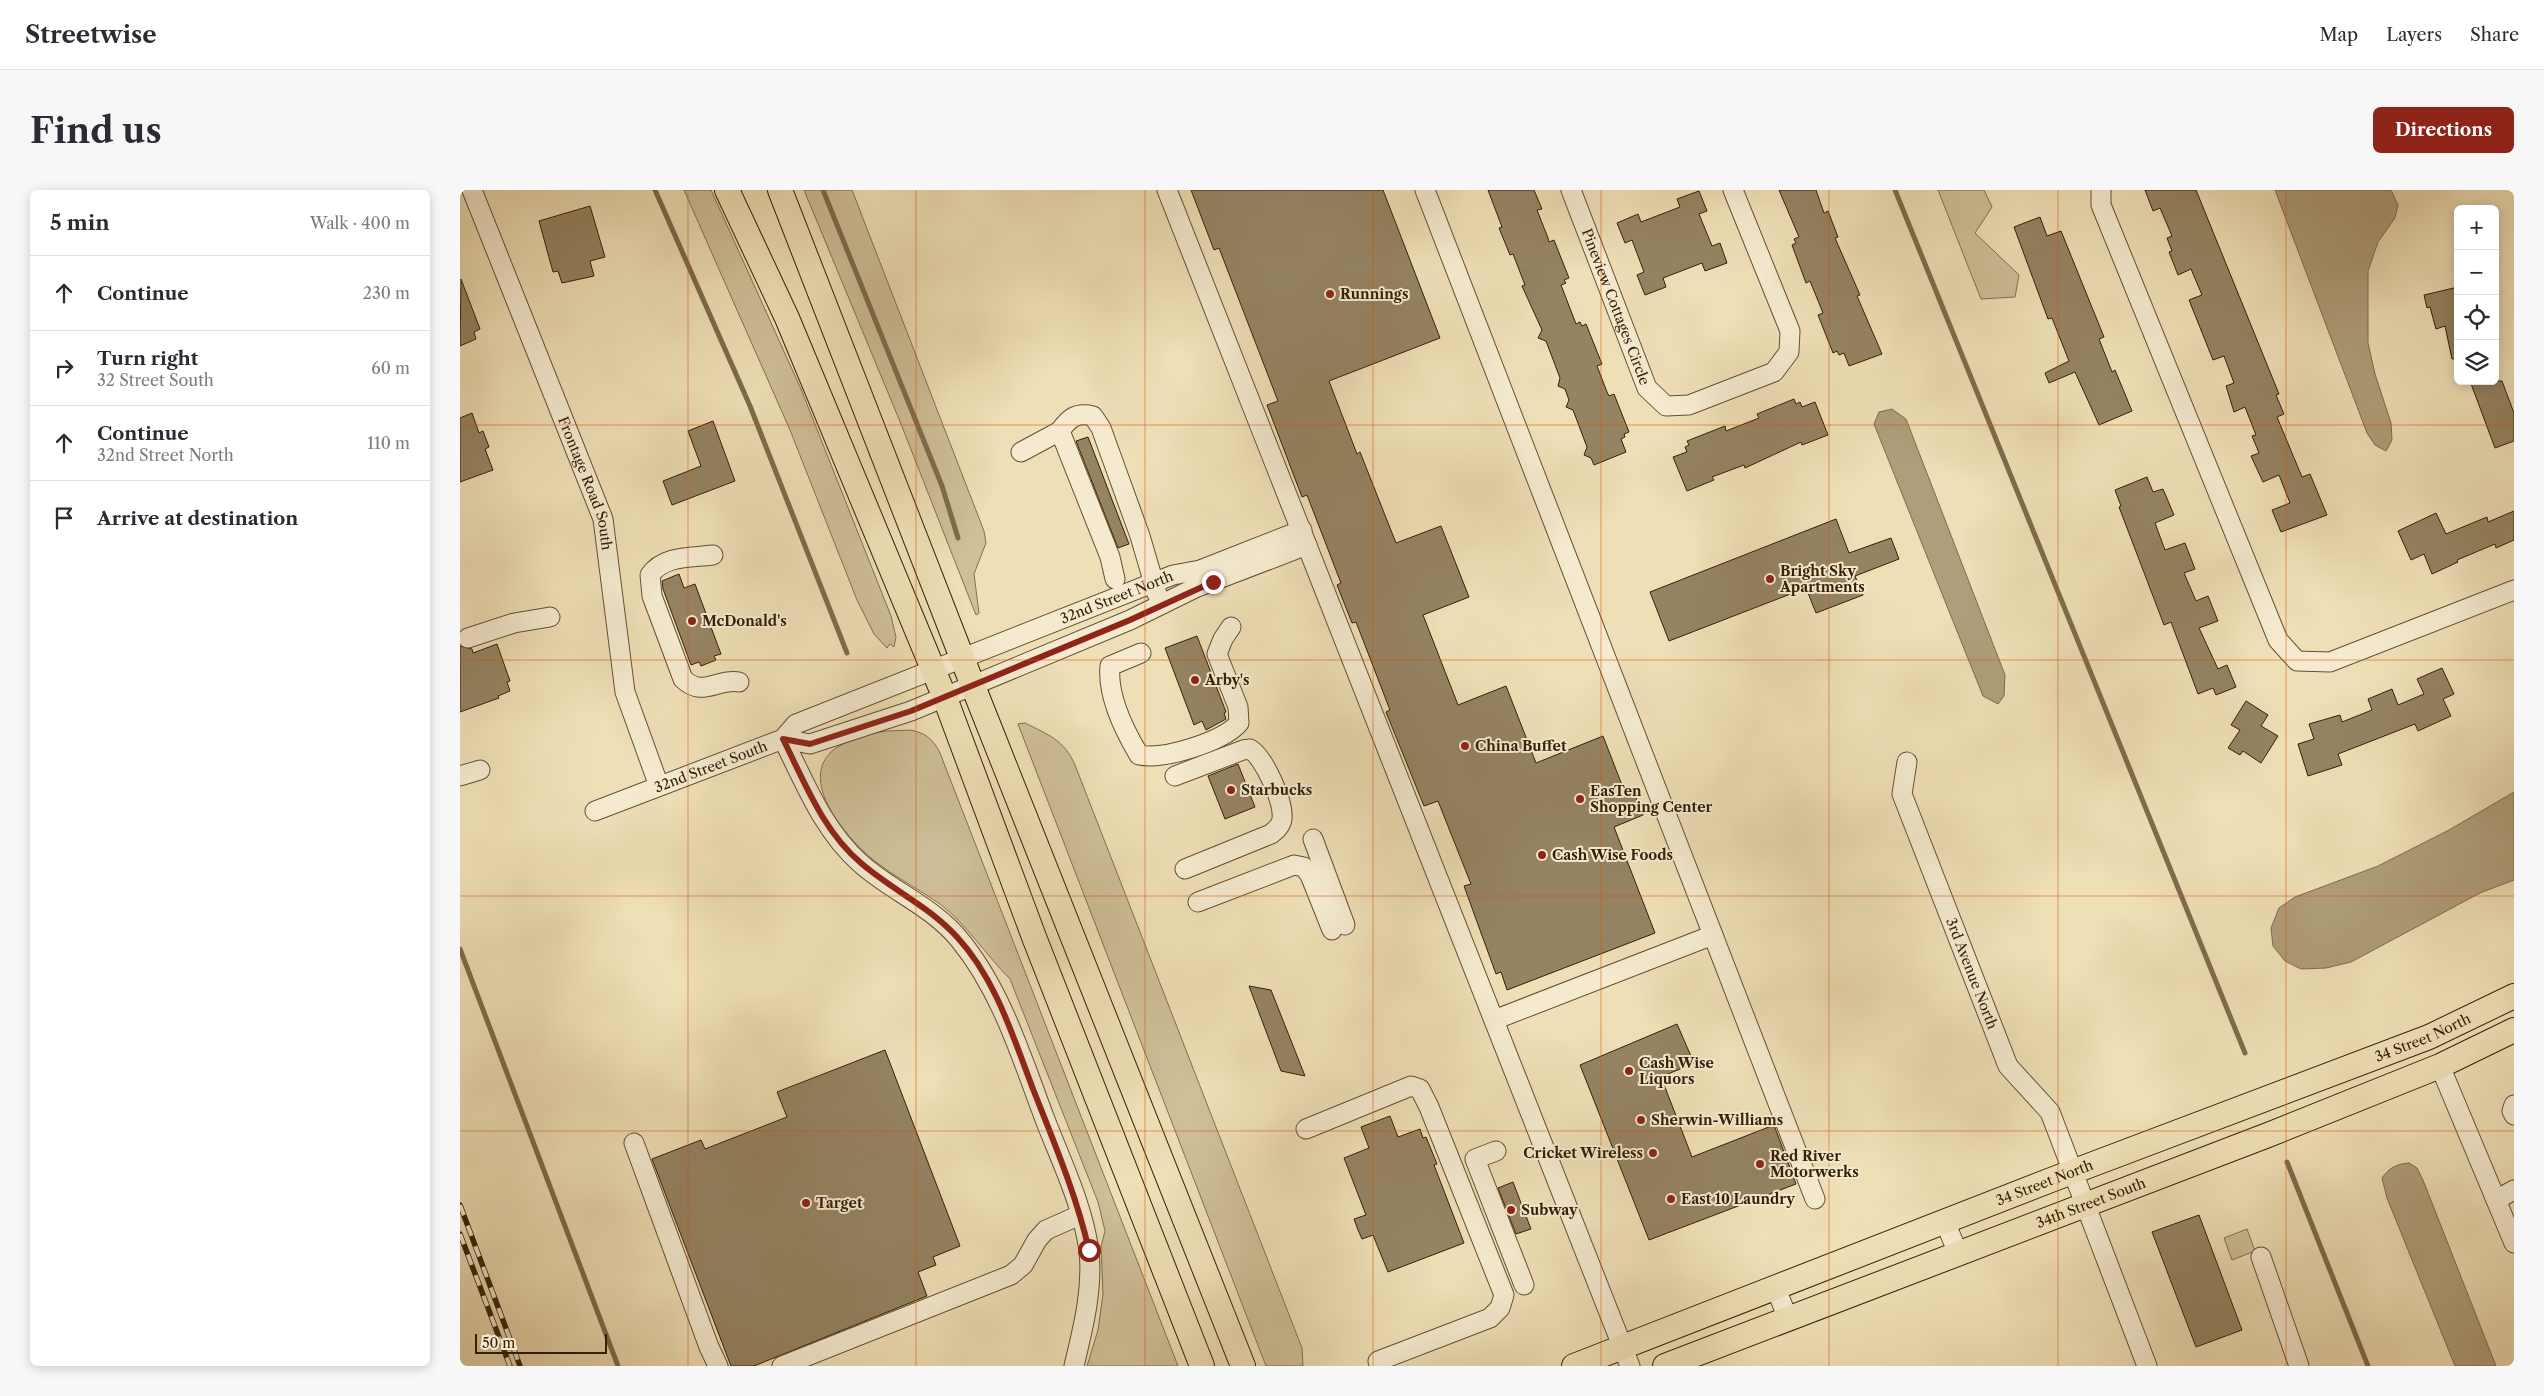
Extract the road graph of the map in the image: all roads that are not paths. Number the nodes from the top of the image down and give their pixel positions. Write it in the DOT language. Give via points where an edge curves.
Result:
graph roads {
  1 [pos="472,190"];
  2 [pos="727,190"];
  3 [pos="780,190"];
  4 [pos="1167,190"];
  5 [pos="1426,190"];
  6 [pos="1571,190"];
  7 [pos="1734,190"];
  8 [pos="2101,190"];
  9 [pos="1060,432"];
  10 [pos="1021,452"];
  11 [pos="1304,538"];
  12 [pos="713,555"];
  13 [pos="1115,579"];
  14 [pos="1152,583"];
  15 [pos="2514,590"];
  16 [pos="1161,605"];
  17 [pos="550,617"];
  18 [pos="1230,627"];
  19 [pos="468,638"];
  20 [pos="1140,653"];
  21 [pos="962,658"];
  22 [pos="933,669"];
  23 [pos="739,682"];
  24 [pos="972,686"];
  25 [pos="945,698"];
  26 [pos="783,739"];
  27 [pos="1907,762"];
  28 [pos="480,770"];
  29 [pos="460,776"];
  30 [pos="1175,776"];
  31 [pos="659,786"];
  32 [pos="595,811"];
  33 [pos="1313,839"];
  34 [pos="1185,869"];
  35 [pos="1198,902"];
  36 [pos="1713,935"];
  37 [pos="2514,996"];
  38 [pos="1494,1020"];
  39 [pos="2514,1030"];
  40 [pos="2440,1066"];
  41 [pos="2514,1105"];
  42 [pos="2514,1115"];
  43 [pos="1306,1129"];
  44 [pos="634,1143"];
  45 [pos="1496,1151"];
  46 [pos="2073,1171"];
  47 [pos="2514,1190"];
  48 [pos="1815,1199"];
  49 [pos="2496,1200"];
  50 [pos="2085,1204"];
  51 [pos="1080,1215"];
  52 [pos="1946,1222"];
  53 [pos="2514,1243"];
  54 [pos="1958,1253"];
  55 [pos="2261,1257"];
  56 [pos="1524,1285"];
  57 [pos="1775,1286"];
  58 [pos="1788,1319"];
  59 [pos="1626,1356"];
  60 [pos="1378,1361"];
  61 [pos="718,1366"];
  62 [pos="782,1366"];
  63 [pos="1074,1366"];
  64 [pos="1202,1366"];
  65 [pos="1243,1366"];
  66 [pos="1574,1366"];
  67 [pos="1665,1366"];
  68 [pos="2147,1366"];
  69 [pos="2299,1366"];
  1 -- 31 [label="street, Frontage Road South" via="603,520 625,692"];
  2 -- 22 [label="main road" via="786,318"];
  3 -- 21 [label="main road"];
  4 -- 11 [label="street"];
  5 -- 36 [label="street"];
  6 -- 7 [label="street, Pineview Cottages Circle" via="1647,388 1666,406 1689,405 1774,372 1789,352 1790,331"];
  8 -- 15 [label="street" via="2101,204 2278,640 2297,661 2330,662"];
  9 -- 10 [label="street"];
  9 -- 13 [label="street" via="1110,557"];
  9 -- 14 [label="street" via="1067,421 1084,414 1093,416 1101,428 1140,536"];
  11 -- 14 [label="street, 32nd Street North"];
  11 -- 16 [label="street, 32nd Street North"];
  11 -- 38 [label="street"];
  12 -- 23 [label="street" via="677,558 655,567 650,575 652,596 683,679 691,687 708,688 729,680"];
  14 -- 16 [label="street"];
  14 -- 21 [label="street, 32nd Street North"];
  16 -- 24 [label="street, 32nd Street North"];
  17 -- 19 [label="street" via="514,623"];
  18 -- 20 [label="street" via="1217,654 1238,707 1239,723 1232,732 1175,754 1150,758 1139,755 1129,738 1109,682 1110,666"];
  21 -- 22 [label="street, 32nd Street North"];
  21 -- 24 [label="main road"];
  22 -- 25 [label="main road"];
  22 -- 26 [label="street, 32nd Street South" via="796,724"];
  24 -- 25 [label="street, 32nd Street North"];
  24 -- 65 [label="main road"];
  25 -- 26 [label="street, 32nd Street North" via="810,744"];
  25 -- 64 [label="main road" via="1034,937"];
  26 -- 31 [label="street, 32nd Street South"];
  26 -- 51 [label="street" via="821,814 840,843 879,878 942,922 958,938 990,984"];
  27 -- 46 [label="street, 3rd Avenue North" via="1902,794 2008,1066 2050,1112"];
  28 -- 29 [label="street"];
  30 -- 34 [label="street" via="1250,749 1262,760 1282,819 1271,834"];
  31 -- 32 [label="street, 32nd Street South"];
  33 -- 35 [label="street" via="1339,927 1310,874 1304,867 1294,865"];
  36 -- 38 [label="street"];
  36 -- 48 [label="street"];
  37 -- 46 [label="main road, 34 Street North" via="2429,1037"];
  38 -- 59 [label="street"];
  39 -- 40 [label="main road, 34th Street South"];
  40 -- 49 [label="street"];
  40 -- 50 [label="main road, 34th Street South"];
  41 -- 42 [label="street"];
  43 -- 60 [label="street" via="1411,1086 1420,1089 1504,1295 1500,1308 1490,1318"];
  44 -- 61 [label="street"];
  45 -- 56 [label="street" via="1476,1159"];
  46 -- 50 [label="street, 3rd Avenue North"];
  46 -- 52 [label="main road, 34 Street North"];
  47 -- 49 [label="street"];
  49 -- 53 [label="street"];
  50 -- 54 [label="main road, 34th Street South"];
  50 -- 68 [label="street, 3rd Avenue North"];
  51 -- 62 [label="street" via="1046,1230 1022,1265 1011,1275"];
  51 -- 63 [label="street" via="1089,1250 1090,1280 1087,1310"];
  52 -- 54 [label="street"];
  52 -- 57 [label="main road, 34 Street North"];
  54 -- 58 [label="main road, 34th Street South"];
  55 -- 69 [label="street"];
  57 -- 58 [label="street"];
  57 -- 59 [label="main road, 34 Street North"];
  58 -- 67 [label="main road, 34th Street South"];
  59 -- 66 [label="main road, 34 Street North"];
}
